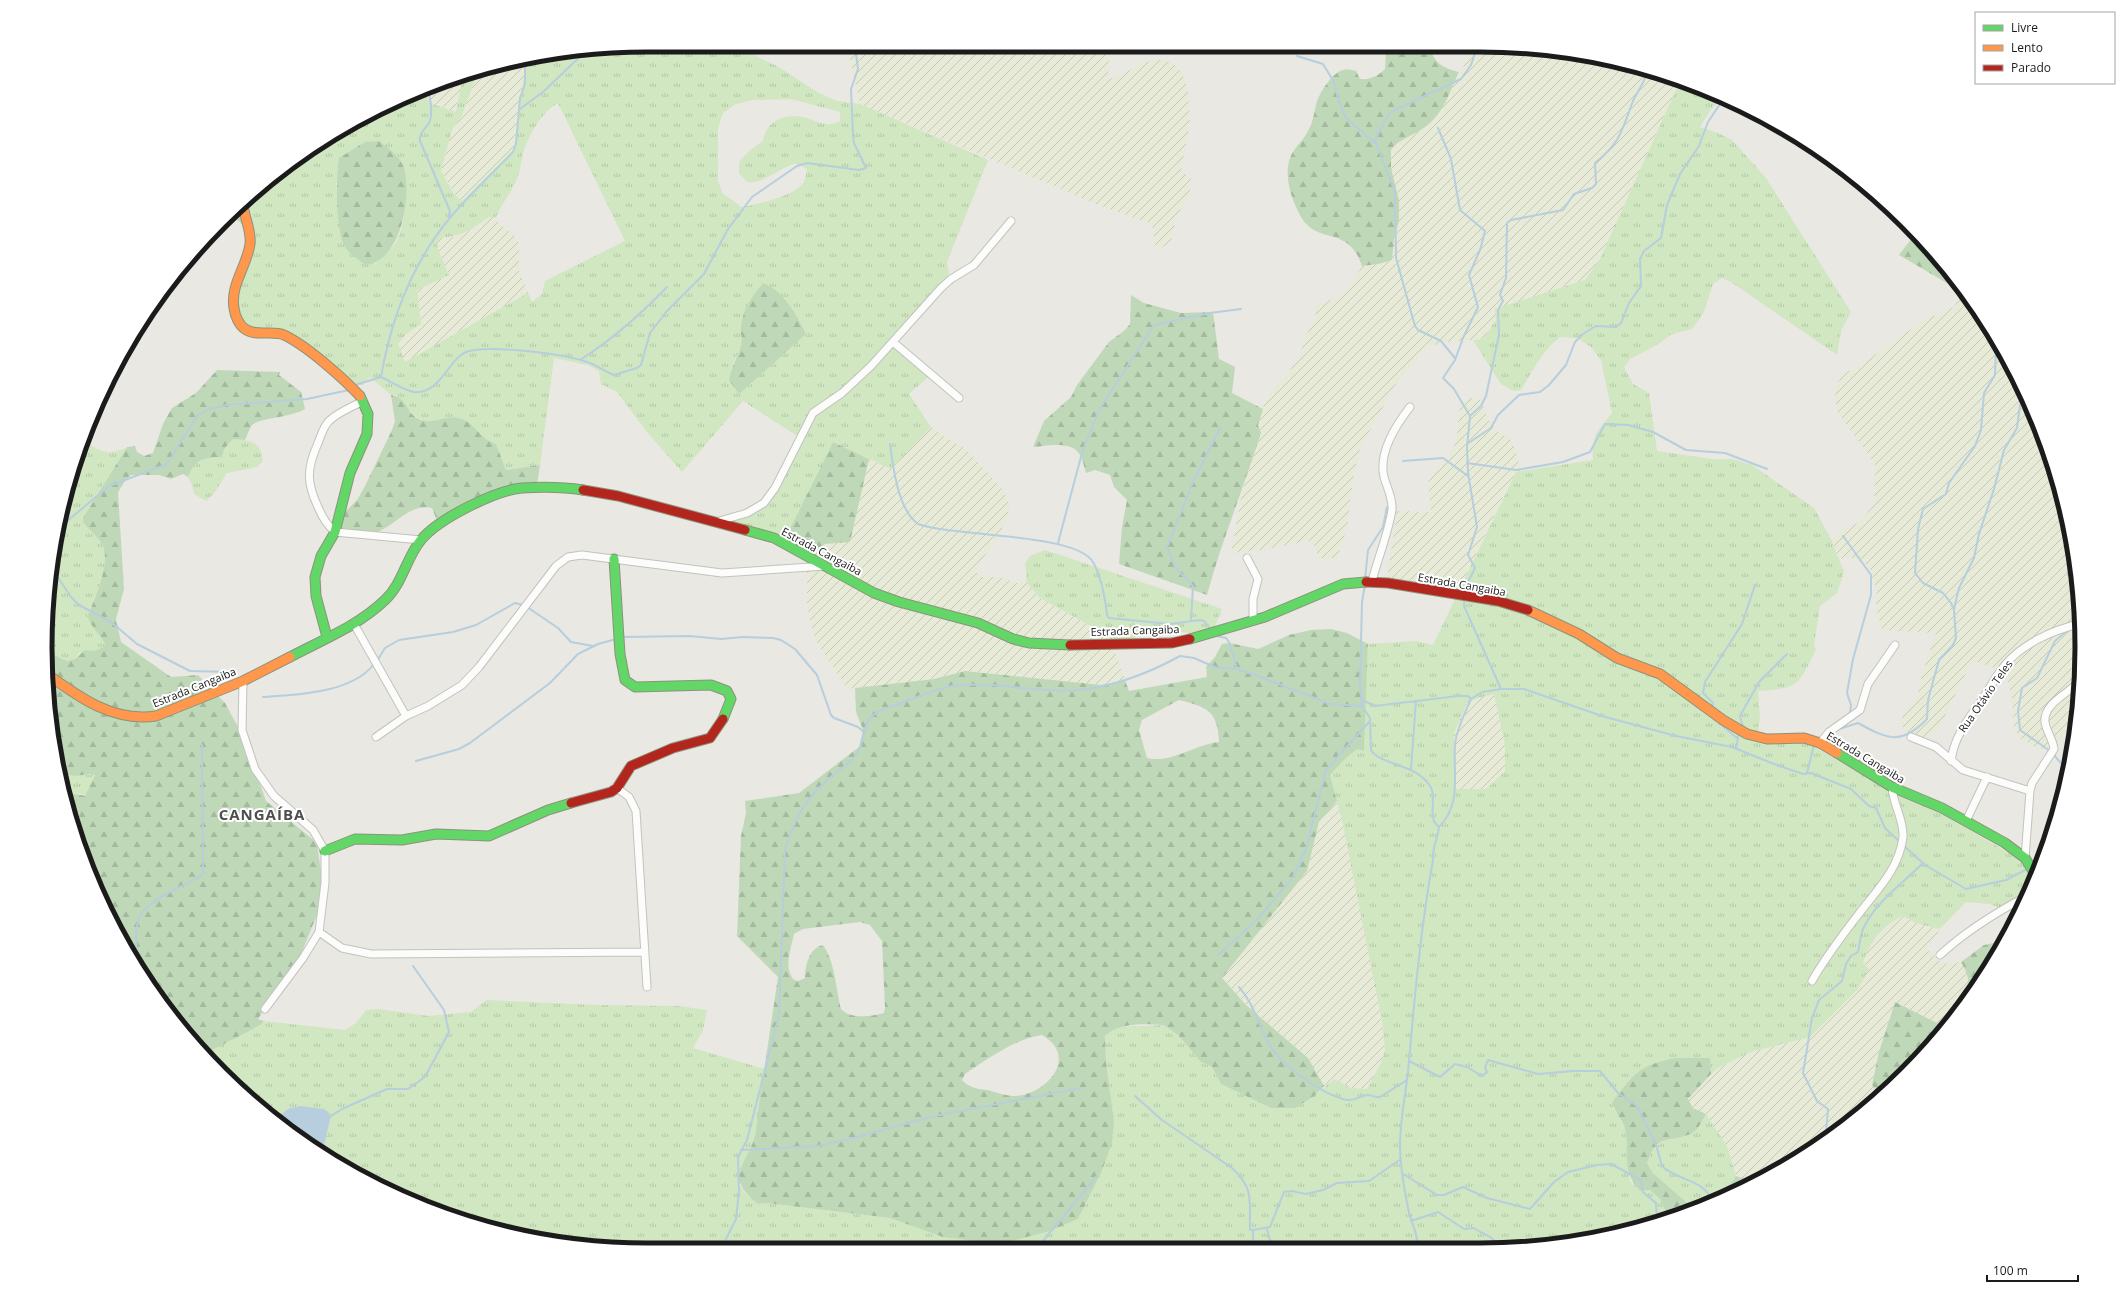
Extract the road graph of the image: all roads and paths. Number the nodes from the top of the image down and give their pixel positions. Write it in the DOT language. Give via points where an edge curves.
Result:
graph roads {
  1 [pos="244,210"];
  2 [pos="1011,221"];
  3 [pos="893,342"];
  4 [pos="958,398"];
  5 [pos="363,401"];
  6 [pos="1410,407"];
  7 [pos="714,522"];
  8 [pos="335,532"];
  9 [pos="421,540"];
  10 [pos="1246,558"];
  11 [pos="614,559"];
  12 [pos="825,566"];
  13 [pos="1372,581"];
  14 [pos="1253,621"];
  15 [pos="354,624"];
  16 [pos="2074,626"];
  17 [pos="327,637"];
  18 [pos="1895,645"];
  19 [pos="53,678"];
  20 [pos="243,681"];
  21 [pos="2074,685"];
  22 [pos="406,716"];
  23 [pos="376,736"];
  24 [pos="1911,737"];
  25 [pos="1820,743"];
  26 [pos="1951,761"];
  27 [pos="1987,777"];
  28 [pos="1892,787"];
  29 [pos="617,788"];
  30 [pos="2030,791"];
  31 [pos="1966,821"];
  32 [pos="325,851"];
  33 [pos="2025,858"];
  34 [pos="2032,869"];
  35 [pos="2019,900"];
  36 [pos="319,932"];
  37 [pos="644,952"];
  38 [pos="1940,955"];
  39 [pos="1812,981"];
  40 [pos="647,987"];
  41 [pos="265,1009"];
  1 -- 5 [label="street" via="250,242 235,291 234,307 237,319 254,333 277,334 289,338 356,391"];
  2 -- 3 [label="street" via="974,265 951,279"];
  3 -- 4 [label="street"];
  3 -- 7 [label="street" via="852,384 813,413 764,503 747,513"];
  5 -- 8 [label="street" via="369,416 368,430 346,481"];
  5 -- 8 [label="street" via="326,424 309,468 311,493 327,526"];
  6 -- 13 [label="street" via="1391,436 1384,459 1383,473 1391,497 1392,510"];
  7 -- 9 [label="street, Estrada Cangaiba" via="612,495 576,489 532,487 511,489 483,500 444,520"];
  7 -- 12 [label="street, Estrada Cangaiba" via="774,538"];
  8 -- 9 [label="street"];
  8 -- 17 [label="street" via="321,555 313,584"];
  9 -- 15 [label="street, Estrada Cangaiba" via="394,590"];
  10 -- 14 [label="street" via="1258,579 1253,599"];
  11 -- 12 [label="street" via="722,573"];
  11 -- 22 [label="street" via="582,555 568,557 559,563 479,667 462,685"];
  11 -- 29 [label="street" via="622,674 627,683 642,688 711,685 727,691 731,699 722,721 710,738 673,748 632,766 624,774"];
  12 -- 14 [label="street, Estrada Cangaiba" via="899,602 969,620 1029,643 1065,645 1172,642 1211,634"];
  13 -- 14 [label="street, Estrada Cangaiba" via="1343,584"];
  13 -- 25 [label="street, Estrada Cangaiba" via="1498,601 1530,610 1579,634 1617,658 1660,674 1723,720 1747,734 1767,739 1804,738"];
  15 -- 17 [label="street, Estrada Cangaiba"];
  15 -- 22 [label="street"];
  16 -- 26 [label="street, Rua Otávio Teles" via="2031,643 2011,659 1962,728"];
  17 -- 20 [label="street, Estrada Cangaiba"];
  18 -- 25 [label="street" via="1868,684 1860,710 1829,732"];
  19 -- 20 [label="street, Estrada Cangaiba" via="92,705 141,718 156,716"];
  20 -- 32 [label="street" via="242,730 255,769 274,796 313,830"];
  21 -- 30 [label="street" via="2054,702 2046,714 2045,724 2054,749 2032,783"];
  22 -- 23 [label="street"];
  24 -- 26 [label="street" via="1936,747"];
  25 -- 28 [label="street, Estrada Cangaiba"];
  26 -- 27 [label="street" via="1963,770"];
  27 -- 30 [label="street"];
  27 -- 31 [label="street"];
  28 -- 31 [label="street, Estrada Cangaiba"];
  28 -- 39 [label="street" via="1893,800 1903,828 1895,864 1884,883 1826,956"];
  29 -- 32 [label="street" via="548,810 489,836 436,834 402,840 369,838 355,840"];
  29 -- 37 [label="street" via="629,797 636,811"];
  30 -- 33 [label="street"];
  31 -- 33 [label="street, Estrada Cangaiba"];
  32 -- 36 [label="street" via="325,883"];
  33 -- 34 [label="street"];
  35 -- 38 [label="street" via="1961,936"];
  36 -- 37 [label="street" via="342,948 371,954"];
  36 -- 41 [label="street"];
  37 -- 40 [label="street"];
}
